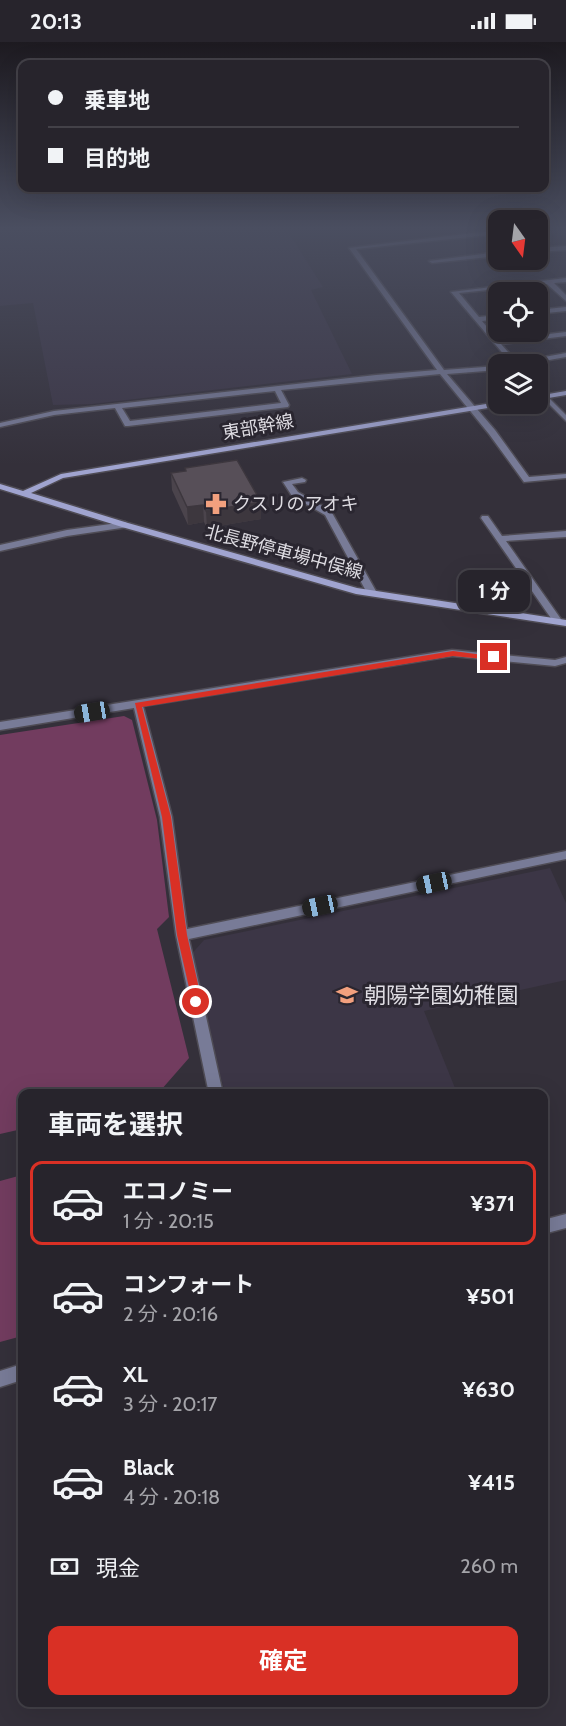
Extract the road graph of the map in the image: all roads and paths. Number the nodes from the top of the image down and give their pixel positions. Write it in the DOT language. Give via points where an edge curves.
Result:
graph roads {
  1 [pos="395,308"];
  2 [pos="467,308"];
  3 [pos="566,309"];
  4 [pos="548,311"];
  5 [pos="488,317"];
  6 [pos="477,319"];
  7 [pos="488,332"];
  8 [pos="566,334"];
  9 [pos="548,336"];
  10 [pos="497,342"];
  11 [pos="508,354"];
  12 [pos="566,355"];
  13 [pos="548,358"];
  14 [pos="488,369"];
  15 [pos="442,372"];
  16 [pos="277,388"];
  17 [pos="566,393"];
  18 [pos="548,396"];
  19 [pos="548,403"];
  20 [pos="117,406"];
  21 [pos="488,406"];
  22 [pos="473,408"];
  23 [pos="566,419"];
  24 [pos="0,425"];
  25 [pos="566,476"];
  26 [pos="302,480"];
  27 [pos="0,486"];
  28 [pos="25,493"];
  29 [pos="485,518"];
  30 [pos="125,525"];
  31 [pos="566,534"];
  32 [pos="500,539"];
  33 [pos="0,548"];
  34 [pos="372,593"];
  35 [pos="562,623"];
  36 [pos="566,660"];
  37 [pos="138,705"];
  38 [pos="0,726"];
  39 [pos="566,855"];
  40 [pos="182,935"];
  41 [pos="215,1089"];
  42 [pos="566,1221"];
  43 [pos="548,1226"];
  44 [pos="18,1373"];
  45 [pos="0,1378"];
  1 -- 15 [label="street"];
  2 -- 6 [label="street"];
  3 -- 4 [label="street"];
  5 -- 6 [label="street"];
  6 -- 7 [label="street"];
  8 -- 9 [label="street"];
  10 -- 11 [label="street"];
  12 -- 13 [label="street"];
  14 -- 15 [label="street"];
  15 -- 16 [label="street"];
  15 -- 22 [label="street"];
  16 -- 20 [label="street"];
  16 -- 20 [label="street" via="285,405 128,424"];
  17 -- 18 [label="main road"];
  19 -- 23 [label="street"];
  20 -- 24 [label="street" via="54,413"];
  21 -- 22 [label="main road, 東部幹線"];
  22 -- 25 [label="street" via="527,480"];
  22 -- 28 [label="main road, 東部幹線" via="61,476"];
  26 -- 34 [label="street" via="287,482 295,494 328,513"];
  27 -- 28 [label="main road, 北長野停車場中俣線"];
  28 -- 30 [label="main road, 北長野停車場中俣線"];
  29 -- 32 [label="street"];
  30 -- 33 [label="street"];
  30 -- 34 [label="main road, 北長野停車場中俣線"];
  31 -- 32 [label="street"];
  32 -- 35 [label="street"];
  34 -- 35 [label="main road, 北長野停車場中俣線"];
  36 -- 37 [label="street" via="555,663 453,653"];
  37 -- 38 [label="street"];
  37 -- 40 [label="street" via="166,817"];
  39 -- 40 [label="street"];
  40 -- 41 [label="street"];
  42 -- 43 [label="street"];
  44 -- 45 [label="street"];
}
